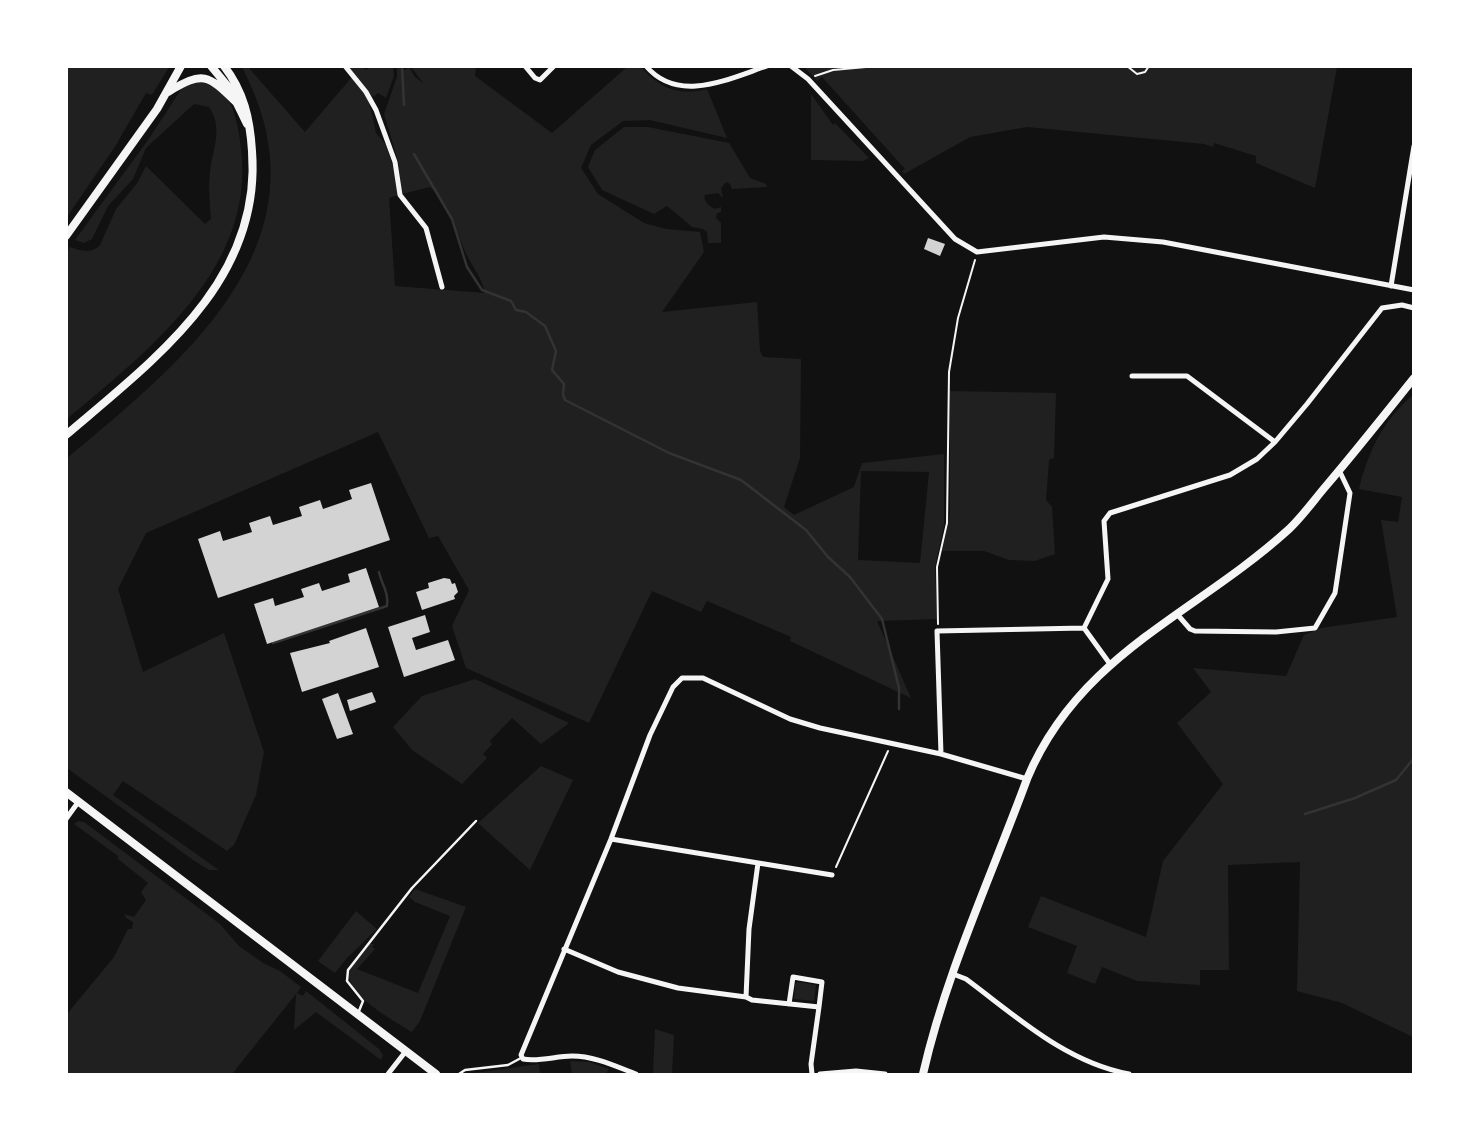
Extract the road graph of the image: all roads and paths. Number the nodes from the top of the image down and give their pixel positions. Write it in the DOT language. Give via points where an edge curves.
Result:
graph roads {
  1 [pos="181,66"];
  2 [pos="211,66"];
  3 [pos="223,66"];
  4 [pos="230,66"];
  5 [pos="345,66"];
  6 [pos="525,66"];
  7 [pos="554,66"];
  8 [pos="646,66"];
  9 [pos="767,66"];
  10 [pos="791,66"];
  11 [pos="877,66"];
  12 [pos="1127,66"];
  13 [pos="1149,66"];
  14 [pos="232,77"];
  15 [pos="808,79"];
  16 [pos="167,93"];
  17 [pos="237,103"];
  18 [pos="250,130"];
  19 [pos="1413,146"];
  20 [pos="66,236"];
  21 [pos="977,252"];
  22 [pos="1391,286"];
  23 [pos="442,287"];
  24 [pos="1413,290"];
  25 [pos="1413,308"];
  26 [pos="1132,376"];
  27 [pos="1413,379"];
  28 [pos="66,435"];
  29 [pos="1275,442"];
  30 [pos="1339,470"];
  31 [pos="1177,614"];
  32 [pos="1084,628"];
  33 [pos="937,631"];
  34 [pos="1110,664"];
  35 [pos="892,744"];
  36 [pos="941,754"];
  37 [pos="1027,779"];
  38 [pos="66,792"];
  39 [pos="79,801"];
  40 [pos="66,819"];
  41 [pos="476,821"];
  42 [pos="611,839"];
  43 [pos="758,863"];
  44 [pos="832,875"];
  45 [pos="565,950"];
  46 [pos="953,974"];
  47 [pos="749,999"];
  48 [pos="789,1004"];
  49 [pos="819,1007"];
  50 [pos="358,1014"];
  51 [pos="406,1051"];
  52 [pos="521,1058"];
  53 [pos="388,1074"];
  54 [pos="436,1074"];
  55 [pos="459,1074"];
  56 [pos="636,1074"];
  57 [pos="812,1074"];
  58 [pos="820,1074"];
  59 [pos="885,1074"];
  60 [pos="923,1074"];
  61 [pos="1129,1074"];
  1 -- 16 [label="main road"];
  2 -- 17 [label="main road"];
  3 -- 14 [label="main road"];
  4 -- 14 [label="main road"];
  5 -- 23 [label="street" via="376,110 395,162 400,195 426,228"];
  6 -- 7 [label="street" via="540,80"];
  8 -- 9 [label="street" via="667,83 695,88"];
  10 -- 15 [label="street"];
  11 -- 15 [label="path" via="833,70"];
  12 -- 13 [label="path" via="1137,74"];
  14 -- 18 [label="main road" via="248,112"];
  15 -- 21 [label="street" via="955,239"];
  16 -- 17 [label="main road" via="191,78 203,77"];
  16 -- 20 [label="main road"];
  17 -- 18 [label="main road"];
  18 -- 28 [label="main road" via="252,193 243,233 224,274 176,337"];
  19 -- 22 [label="street"];
  21 -- 22 [label="street" via="1104,236 1163,242"];
  21 -- 33 [label="path" via="948,372 947,523 936,567"];
  22 -- 24 [label="street"];
  25 -- 29 [label="street" via="1382,308"];
  26 -- 29 [label="street" via="1186,376"];
  27 -- 30 [label="main road"];
  29 -- 32 [label="street" via="1230,475 1110,513 1104,521 1108,579"];
  30 -- 31 [label="main road" via="1291,528"];
  30 -- 31 [label="street" via="1350,493 1335,593 1315,628 1195,631"];
  31 -- 34 [label="main road"];
  32 -- 33 [label="street"];
  32 -- 34 [label="street"];
  33 -- 36 [label="street"];
  34 -- 37 [label="main road" via="1064,714"];
  35 -- 36 [label="street"];
  35 -- 42 [label="street" via="790,719 703,678 682,678 650,735"];
  35 -- 44 [label="path"];
  36 -- 37 [label="street"];
  37 -- 46 [label="main road"];
  38 -- 39 [label="main road"];
  39 -- 40 [label="street"];
  39 -- 50 [label="main road"];
  41 -- 50 [label="lane" via="412,888 348,970 347,981 363,1001"];
  42 -- 43 [label="street"];
  42 -- 45 [label="street"];
  43 -- 44 [label="street"];
  43 -- 47 [label="street" via="749,929"];
  45 -- 47 [label="street" via="618,972 678,988"];
  45 -- 52 [label="street"];
  46 -- 60 [label="main road"];
  46 -- 61 [label="street" via="1065,1052"];
  47 -- 48 [label="street"];
  48 -- 49 [label="street"];
  48 -- 49 [label="street" via="793,977 822,982"];
  49 -- 57 [label="street"];
  50 -- 51 [label="main road"];
  51 -- 53 [label="street"];
  51 -- 54 [label="main road"];
  52 -- 55 [label="lane" via="508,1065"];
  52 -- 56 [label="street" via="587,1057"];
  58 -- 59 [label="street"];
}
